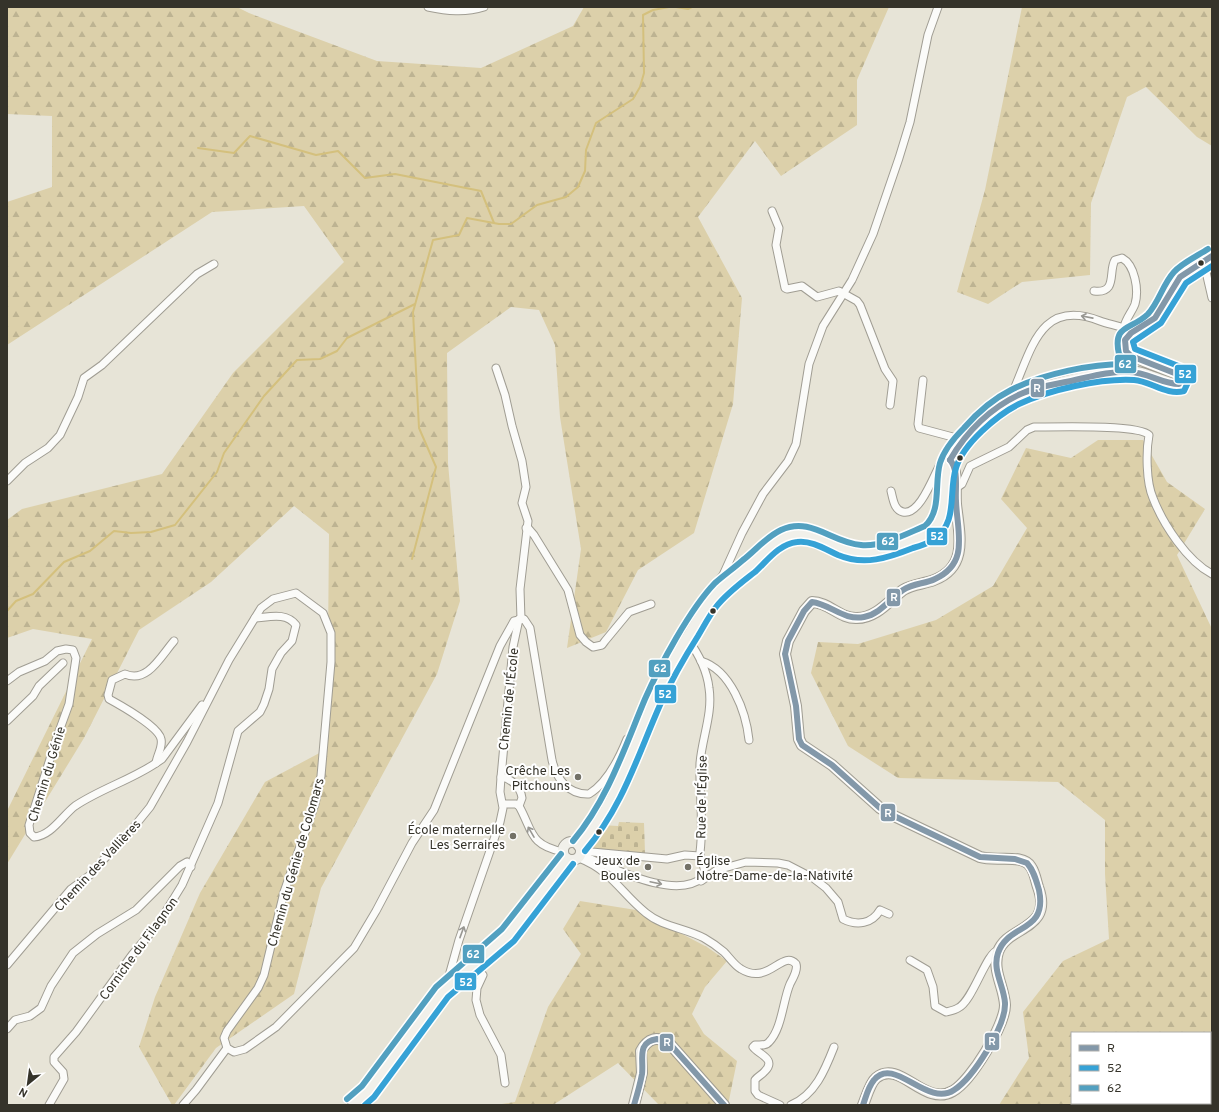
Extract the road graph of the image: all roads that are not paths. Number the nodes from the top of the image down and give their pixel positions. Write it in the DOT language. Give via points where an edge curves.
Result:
graph roads {
  1 [pos="428,7"];
  2 [pos="484,7"];
  3 [pos="938,7"];
  4 [pos="772,211"];
  5 [pos="1212,256"];
  6 [pos="214,264"];
  7 [pos="1197,264"];
  8 [pos="1209,273"];
  9 [pos="1094,291"];
  10 [pos="844,294"];
  11 [pos="1212,298"];
  12 [pos="1128,329"];
  13 [pos="496,368"];
  14 [pos="923,380"];
  15 [pos="1014,397"];
  16 [pos="890,404"];
  17 [pos="964,440"];
  18 [pos="951,458"];
  19 [pos="7,481"];
  20 [pos="956,489"];
  21 [pos="891,492"];
  22 [pos="526,528"];
  23 [pos="1212,574"];
  24 [pos="714,596"];
  25 [pos="651,604"];
  26 [pos="255,618"];
  27 [pos="520,619"];
  28 [pos="687,638"];
  29 [pos="174,641"];
  30 [pos="701,661"];
  31 [pos="63,663"];
  32 [pos="7,681"];
  33 [pos="212,695"];
  34 [pos="7,721"];
  35 [pos="638,739"];
  36 [pos="748,740"];
  37 [pos="156,764"];
  38 [pos="501,777"];
  39 [pos="503,804"];
  40 [pos="519,806"];
  41 [pos="580,852"];
  42 [pos="565,856"];
  43 [pos="700,856"];
  44 [pos="191,868"];
  45 [pos="699,882"];
  46 [pos="889,914"];
  47 [pos="998,950"];
  48 [pos="910,960"];
  49 [pos="473,964"];
  50 [pos="7,965"];
  51 [pos="448,986"];
  52 [pos="7,1029"];
  53 [pos="834,1047"];
  54 [pos="227,1048"];
  55 [pos="505,1082"];
  56 [pos="49,1105"];
  57 [pos="183,1105"];
  58 [pos="353,1105"];
  59 [pos="634,1105"];
  60 [pos="724,1105"];
  61 [pos="780,1105"];
  62 [pos="792,1105"];
  63 [pos="863,1105"];
  1 -- 2 [label="street" via="457,12"];
  3 -- 10 [label="street" via="928,35 910,122 892,179 873,234"];
  4 -- 10 [label="street" via="779,228 776,245 785,288 802,286 817,297 834,291"];
  5 -- 7 [label="main road"];
  6 -- 19 [label="street" via="197,274 102,365 84,378 68,422 60,435"];
  7 -- 8 [label="street"];
  7 -- 12 [label="main road" via="1174,284 1150,323"];
  8 -- 11 [label="street"];
  9 -- 12 [label="street" via="1108,288 1115,260 1126,260 1134,277 1137,295"];
  10 -- 16 [label="street" via="860,305 885,368 893,381"];
  10 -- 24 [label="street" via="823,326 809,364 796,444 788,461 763,494 723,575 712,588 711,593"];
  12 -- 15 [label="street, one-way" via="1077,316 1053,320 1032,344 1014,389"];
  12 -- 15 [label="main road" via="1124,346 1127,353 1138,360 1177,374 1181,380 1179,384 1148,374 1126,371 1032,390"];
  13 -- 22 [label="street, Chemin de l'École" via="522,460 526,487 522,503 528,521"];
  14 -- 17 [label="street" via="919,428"];
  15 -- 17 [label="main road" via="999,407"];
  17 -- 18 [label="main road"];
  18 -- 20 [label="main road" via="955,465"];
  18 -- 21 [label="street" via="943,459 922,501 908,512 896,508"];
  18 -- 24 [label="main road" via="946,473 942,515 936,527 929,533 878,551 864,553 854,552 812,535 790,535 762,554"];
  20 -- 23 [label="street" via="962,484 970,466 1009,447 1034,427 1124,428 1146,431 1148,471 1153,498 1170,530 1187,554"];
  20 -- 47 [label="main road" via="959,551 957,560 947,574 908,588 880,610 858,618 850,618 823,604 812,602 804,611 788,641 785,654 802,745 832,765 880,808 897,818 980,857 994,860 1015,858 1031,867 1042,896 1041,908 1033,921"];
  22 -- 25 [label="street" via="534,535 566,585 580,635 593,647 602,645 629,612"];
  22 -- 27 [label="street, Chemin de l'École"];
  24 -- 28 [label="main road"];
  26 -- 33 [label="street, Chemin du Génie de Colomars" via="229,660"];
  26 -- 44 [label="street, Corniche du Filagnon" via="288,618 296,625 295,635 272,669 268,693 262,708 238,731 224,785"];
  26 -- 54 [label="street, Chemin du Génie de Colomars" via="261,608 272,599 290,594 300,595 326,616 331,633 331,662 321,776 315,804 284,892 264,975 258,988 227,1031 224,1038"];
  27 -- 35 [label="street" via="526,621 530,628 552,760 564,785 583,794 594,791 620,758 627,739"];
  27 -- 38 [label="street, Chemin de l'École" via="512,655"];
  27 -- 54 [label="street" via="512,624 500,646 434,810 412,842 354,948 276,1027 245,1049 234,1052"];
  28 -- 30 [label="street, Rue de l'Église"];
  28 -- 35 [label="main road" via="657,692"];
  29 -- 37 [label="street" via="143,675 132,677 125,674 112,680 108,695 109,699 159,734 161,743"];
  30 -- 36 [label="street" via="715,668 735,693 745,713"];
  30 -- 43 [label="street, Rue de l'Église" via="710,698 700,763"];
  31 -- 34 [label="street"];
  32 -- 37 [label="street, Chemin du Génie" via="57,651 66,649 75,653 76,666 70,704 29,825 30,833 34,837 41,837 48,832 75,807"];
  33 -- 37 [label="street, Chemin du Génie" via="208,696"];
  33 -- 50 [label="street, Chemin des Vallières" via="150,807 124,840 90,875 71,889"];
  35 -- 41 [label="main road" via="611,803"];
  38 -- 39 [label="street, Chemin de l'École" via="500,792"];
  38 -- 40 [label="street" via="511,781 520,792 522,798"];
  39 -- 40 [label="street"];
  51 -- 39 [label="street, Chemin de l'École, one-way" via="450,969 500,822"];
  42 -- 40 [label="street, one-way" via="532,836"];
  41 -- 42 [label="main road" via="572,860"];
  41 -- 42 [label="main road" via="575,843 568,843 564,846"];
  41 -- 43 [label="street" via="667,859 684,855"];
  41 -- 45 [label="street, one-way" via="652,882 684,886"];
  41 -- 61 [label="street" via="610,877 645,913 663,924 703,937 724,952 742,970 760,974 782,961 794,962 797,966 771,1039 767,1044 753,1047 766,1055 768,1061 766,1071 757,1078 754,1088 758,1096"];
  42 -- 49 [label="main road" via="508,935"];
  43 -- 45 [label="street, Rue de l'Église" via="706,869"];
  44 -- 52 [label="street" via="187,862 180,866 136,910 83,944 64,965 41,1008 30,1016 15,1020"];
  44 -- 56 [label="street, Corniche du Filagnon" via="158,924 132,954 76,1032 54,1057 54,1062 63,1072 64,1079"];
  45 -- 46 [label="street" via="717,870 742,863 778,863 801,872 826,888 838,902 844,919 850,923 868,921 880,910"];
  47 -- 48 [label="street" via="993,953 959,1008 946,1012 935,1006 933,987 927,970"];
  47 -- 63 [label="main road" via="996,970 1004,1000 1004,1011 988,1049 967,1078 954,1091 935,1096 896,1074 882,1075 875,1079"];
  49 -- 51 [label="main road"];
  49 -- 55 [label="street" via="483,977 476,993 480,1015 501,1055"];
  51 -- 58 [label="main road" via="368,1092"];
  53 -- 62 [label="street" via="814,1088 808,1096"];
  54 -- 57 [label="street"];
  59 -- 60 [label="main road" via="642,1073 641,1051 649,1040 655,1038 669,1043"];
}
